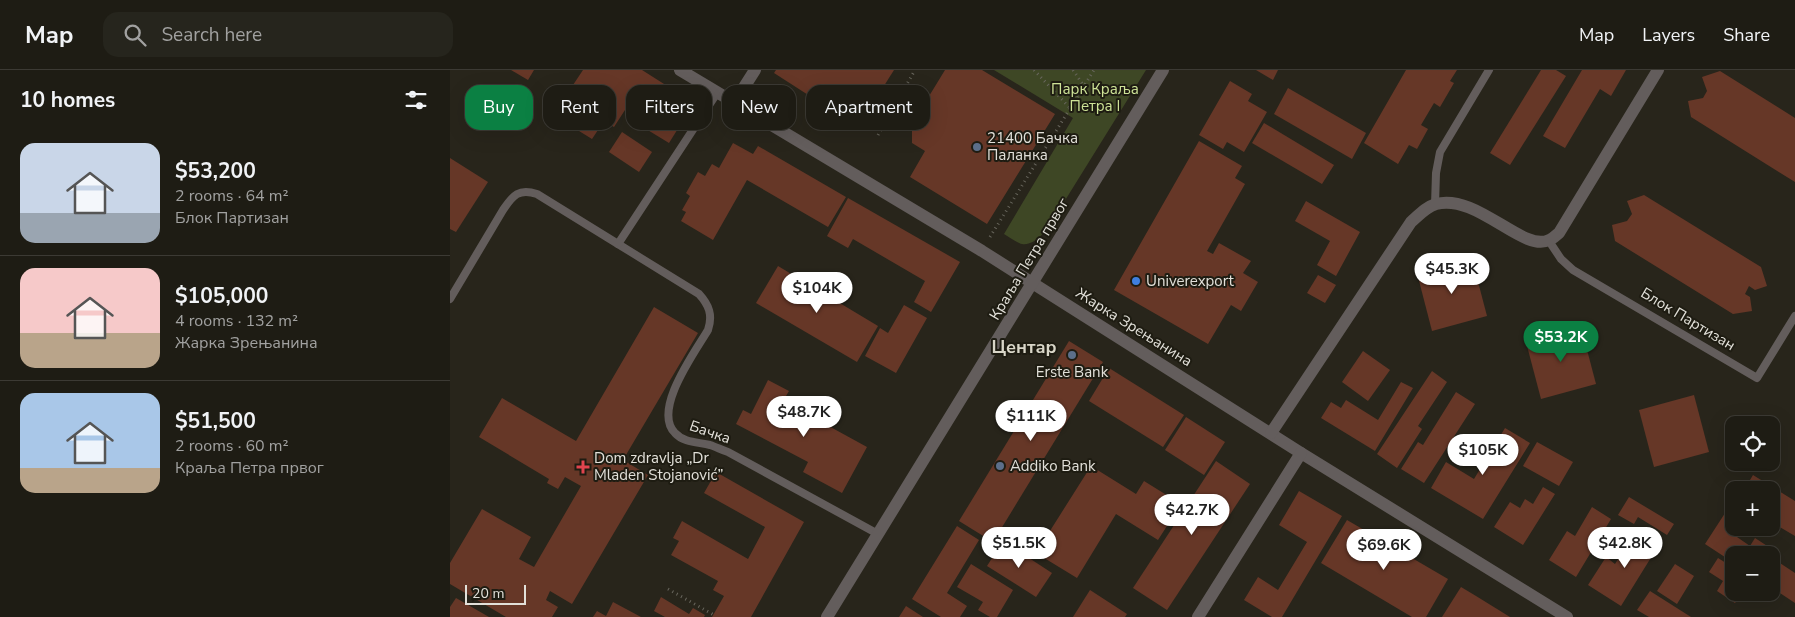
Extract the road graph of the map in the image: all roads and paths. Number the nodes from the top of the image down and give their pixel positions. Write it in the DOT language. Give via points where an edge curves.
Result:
graph roads {
  1 [pos="680,70"];
  2 [pos="755,70"];
  3 [pos="916,70"];
  4 [pos="1034,70"];
  5 [pos="1073,70"];
  6 [pos="1094,70"];
  7 [pos="1163,70"];
  8 [pos="1489,70"];
  9 [pos="1658,70"];
  10 [pos="745,85"];
  11 [pos="1084,86"];
  12 [pos="717,93"];
  13 [pos="722,96"];
  14 [pos="1070,108"];
  15 [pos="779,130"];
  16 [pos="878,135"];
  17 [pos="1435,205"];
  18 [pos="1549,241"];
  19 [pos="618,244"];
  20 [pos="982,251"];
  21 [pos="1033,283"];
  22 [pos="450,299"];
  23 [pos="1795,316"];
  24 [pos="1271,433"];
  25 [pos="1301,453"];
  26 [pos="878,534"];
  27 [pos="668,589"];
  28 [pos="714,615"];
  29 [pos="827,617"];
  30 [pos="1198,617"];
  31 [pos="1567,617"];
  1 -- 12 [label="street, Жарка Зрењанина"];
  2 -- 10 [label="street"];
  3 -- 16 [label="path"];
  4 -- 14 [label="path"];
  5 -- 11 [label="path"];
  6 -- 11 [label="path"];
  7 -- 21 [label="street, Краља Петра првог"];
  8 -- 17 [label="lane" via="1440,152"];
  9 -- 18 [label="street" via="1558,233"];
  11 -- 14 [label="path"];
  12 -- 13 [label="street, Жарка Зрењанина"];
  12 -- 19 [label="lane"];
  14 -- 20 [label="path"];
  15 -- 20 [label="street, Жарка Зрењанина"];
  17 -- 18 [label="street" via="1450,202 1463,205 1526,238"];
  17 -- 24 [label="street" via="1411,222"];
  18 -- 23 [label="lane, Блок Партизан" via="1573,270 1757,378"];
  19 -- 22 [label="lane, Бачка" via="537,194 520,192 512,197"];
  19 -- 26 [label="lane, Бачка" via="699,294 710,311 712,320 708,330 670,399 667,418 675,434 728,452"];
  20 -- 21 [label="street, Жарка Зрењанина"];
  21 -- 24 [label="street, Жарка Зрењанина"];
  21 -- 26 [label="street, Краља Петра првог"];
  24 -- 25 [label="street, Жарка Зрењанина"];
  25 -- 30 [label="street"];
  25 -- 31 [label="street, Жарка Зрењанина"];
  26 -- 29 [label="street, Краља Петра првог"];
  27 -- 28 [label="path"];
}
